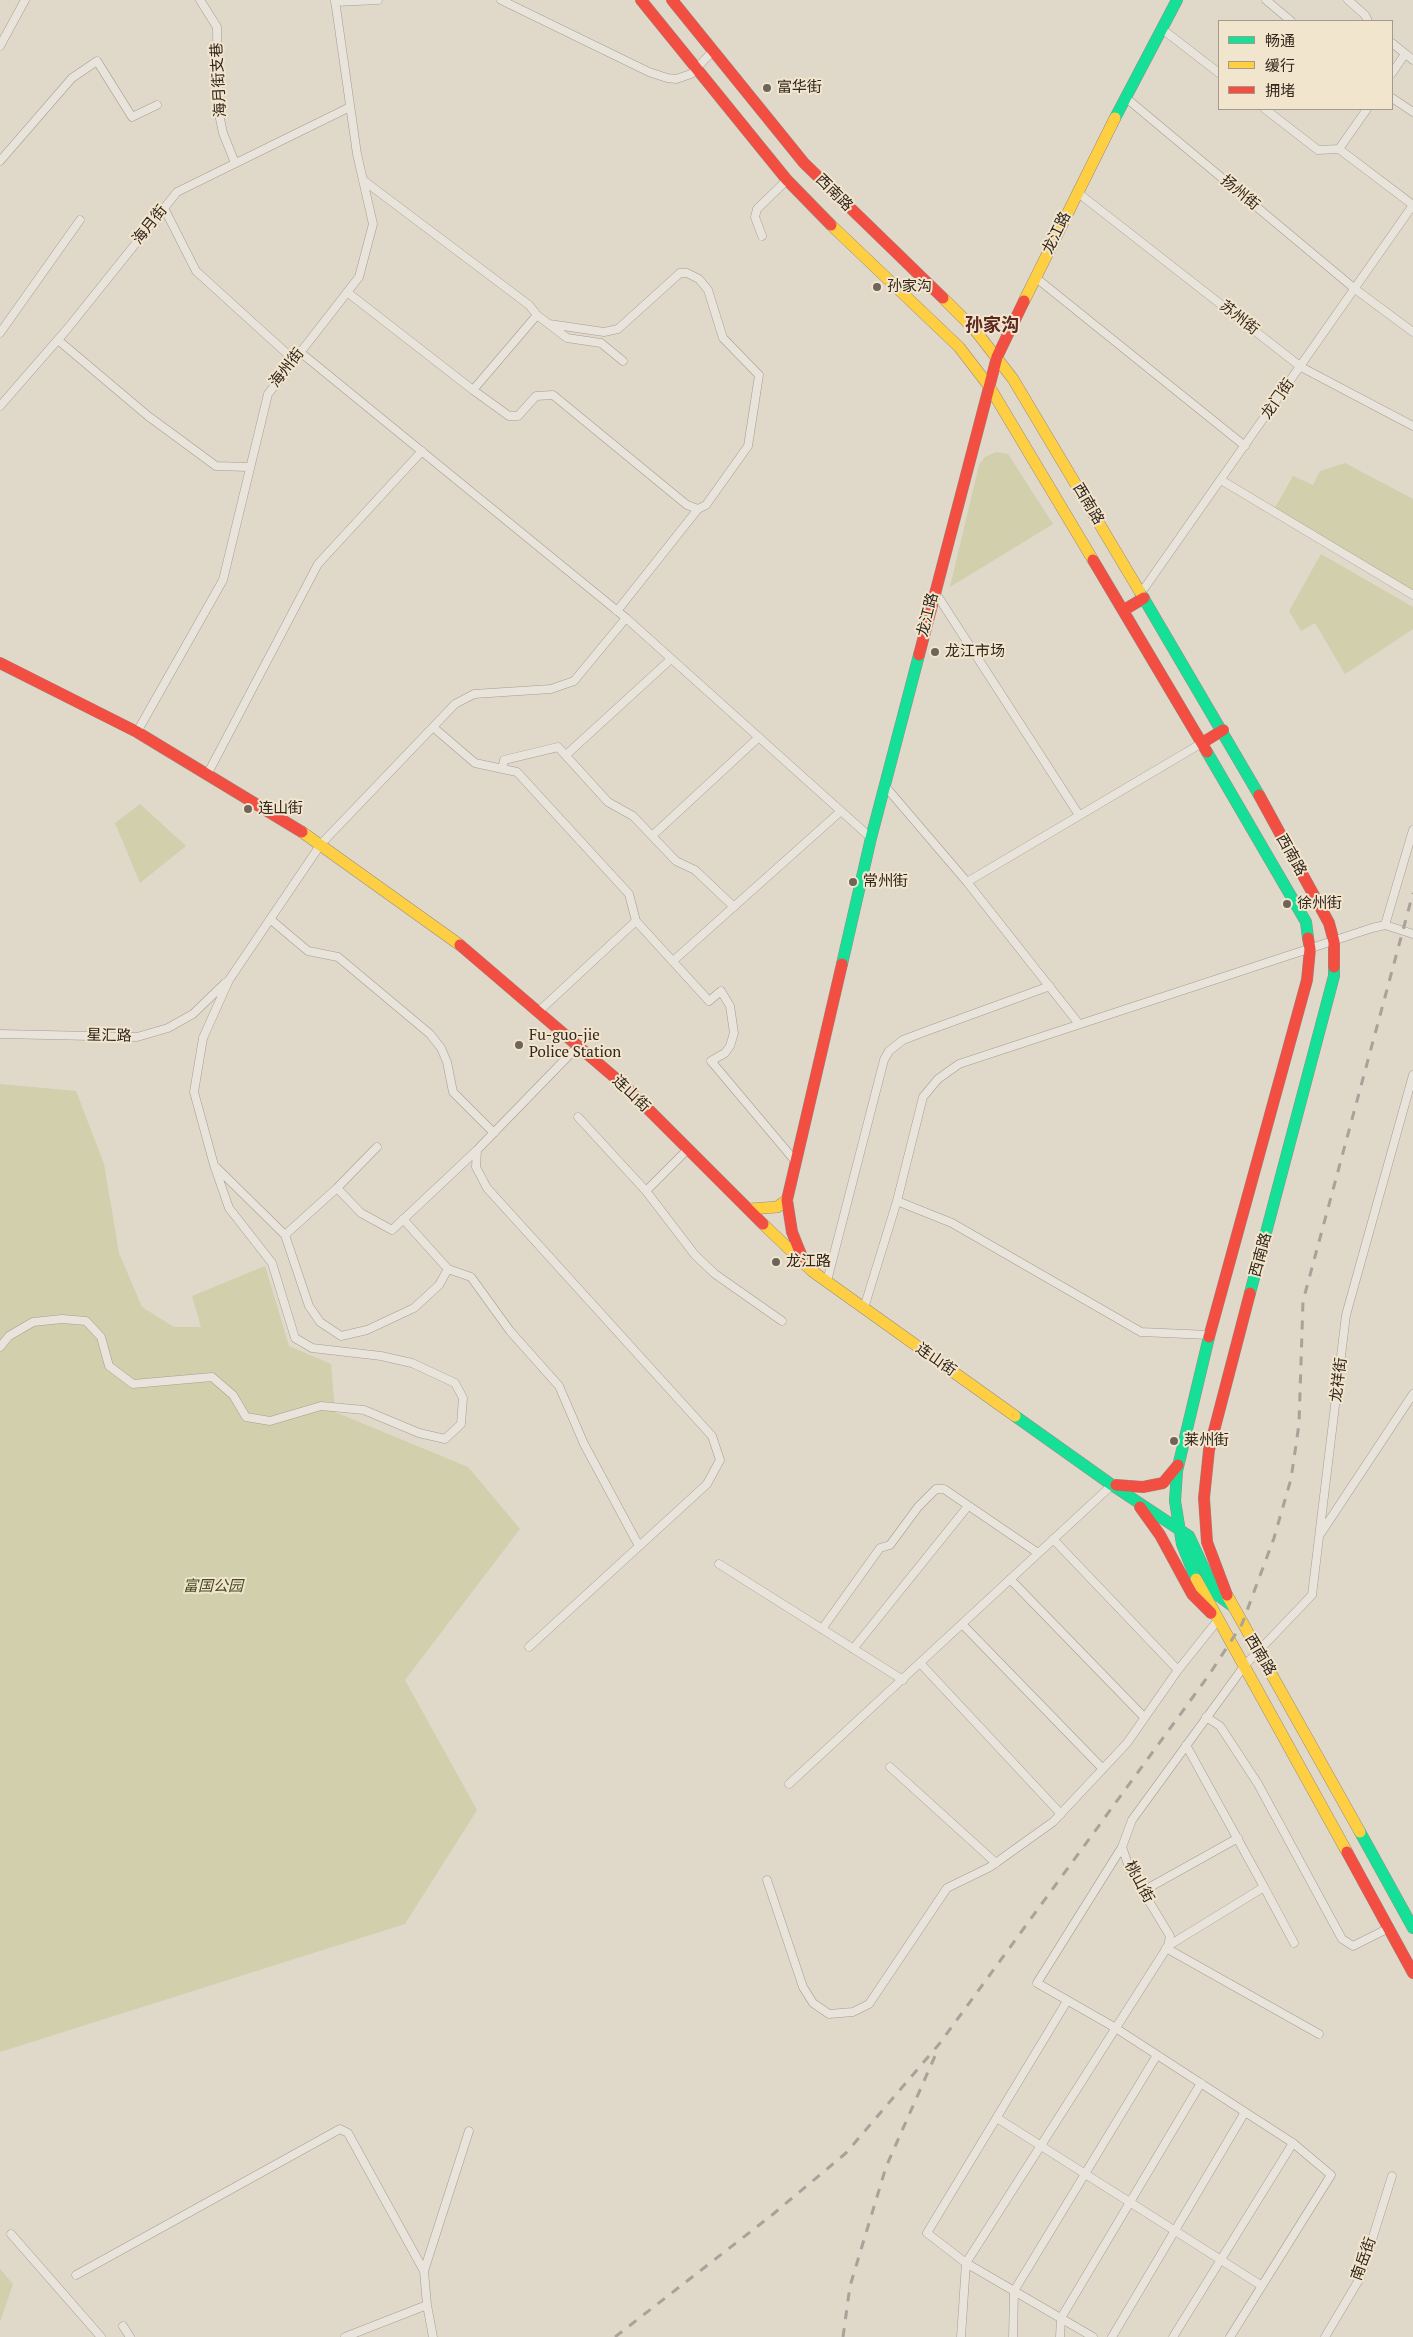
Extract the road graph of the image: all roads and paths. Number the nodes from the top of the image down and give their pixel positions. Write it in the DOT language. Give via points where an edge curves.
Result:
graph roads {
  1 [pos="25,0"];
  2 [pos="200,0"];
  3 [pos="378,0"];
  4 [pos="501,0"];
  5 [pos="641,0"];
  6 [pos="672,0"];
  7 [pos="1177,0"];
  8 [pos="1266,0"];
  9 [pos="1348,0"];
  10 [pos="335,1"];
  11 [pos="1290,20"];
  12 [pos="1368,20"];
  13 [pos="1162,28"];
  14 [pos="1393,44"];
  15 [pos="0,46"];
  16 [pos="713,51"];
  17 [pos="1405,54"];
  18 [pos="1413,60"];
  19 [pos="696,68"];
  20 [pos="1218,72"];
  21 [pos="1393,72"];
  22 [pos="1125,97"];
  23 [pos="1393,99"];
  24 [pos="157,105"];
  25 [pos="350,107"];
  26 [pos="1267,110"];
  27 [pos="1366,110"];
  28 [pos="1413,112"];
  29 [pos="1339,149"];
  30 [pos="0,161"];
  31 [pos="235,163"];
  32 [pos="363,180"];
  33 [pos="787,180"];
  34 [pos="1077,192"];
  35 [pos="1413,205"];
  36 [pos="164,208"];
  37 [pos="80,220"];
  38 [pos="762,236"];
  39 [pos="1035,278"];
  40 [pos="1355,289"];
  41 [pos="348,292"];
  42 [pos="537,315"];
  43 [pos="549,324"];
  44 [pos="1413,332"];
  45 [pos="0,333"];
  46 [pos="58,340"];
  47 [pos="300,352"];
  48 [pos="997,357"];
  49 [pos="294,360"];
  50 [pos="623,361"];
  51 [pos="1301,367"];
  52 [pos="989,386"];
  53 [pos="473,390"];
  54 [pos="0,406"];
  55 [pos="1413,426"];
  56 [pos="1245,446"];
  57 [pos="422,451"];
  58 [pos="248,467"];
  59 [pos="1220,480"];
  60 [pos="698,509"];
  61 [pos="934,591"];
  62 [pos="1143,595"];
  63 [pos="1413,595"];
  64 [pos="1124,610"];
  65 [pos="617,611"];
  66 [pos="626,618"];
  67 [pos="671,659"];
  68 [pos="0,663"];
  69 [pos="433,727"];
  70 [pos="1223,730"];
  71 [pos="137,732"];
  72 [pos="759,738"];
  73 [pos="1202,743"];
  74 [pos="566,755"];
  75 [pos="502,769"];
  76 [pos="207,775"];
  77 [pos="885,786"];
  78 [pos="841,811"];
  79 [pos="1079,815"];
  80 [pos="1413,830"];
  81 [pos="652,836"];
  82 [pos="871,838"];
  83 [pos="321,844"];
  84 [pos="967,882"];
  85 [pos="734,907"];
  86 [pos="270,920"];
  87 [pos="636,921"];
  88 [pos="1385,925"];
  89 [pos="1413,934"];
  90 [pos="1334,942"];
  91 [pos="1310,949"];
  92 [pos="673,962"];
  93 [pos="229,980"];
  94 [pos="1050,986"];
  95 [pos="538,1012"];
  96 [pos="1079,1024"];
  97 [pos="0,1034"];
  98 [pos="578,1046"];
  99 [pos="1413,1075"];
  100 [pos="578,1117"];
  101 [pos="494,1133"];
  102 [pos="377,1147"];
  103 [pos="477,1150"];
  104 [pos="687,1150"];
  105 [pos="796,1162"];
  106 [pos="214,1165"];
  107 [pos="337,1188"];
  108 [pos="646,1191"];
  109 [pos="786,1200"];
  110 [pos="897,1200"];
  111 [pos="750,1209"];
  112 [pos="403,1219"];
  113 [pos="285,1235"];
  114 [pos="804,1263"];
  115 [pos="448,1269"];
  116 [pos="827,1281"];
  117 [pos="864,1308"];
  118 [pos="782,1321"];
  119 [pos="1209,1336"];
  120 [pos="0,1347"];
  121 [pos="1413,1394"];
  122 [pos="1178,1464"];
  123 [pos="1112,1484"];
  124 [pos="1134,1500"];
  125 [pos="968,1506"];
  126 [pos="1178,1528"];
  127 [pos="1319,1535"];
  128 [pos="1053,1539"];
  129 [pos="639,1546"];
  130 [pos="1038,1553"];
  131 [pos="719,1564"];
  132 [pos="1010,1579"];
  133 [pos="1231,1605"];
  134 [pos="1218,1620"];
  135 [pos="962,1624"];
  136 [pos="822,1629"];
  137 [pos="529,1647"];
  138 [pos="853,1649"];
  139 [pos="1257,1651"];
  140 [pos="920,1663"];
  141 [pos="1245,1666"];
  142 [pos="1178,1670"];
  143 [pos="903,1680"];
  144 [pos="1144,1717"];
  145 [pos="1206,1717"];
  146 [pos="1186,1745"];
  147 [pos="890,1768"];
  148 [pos="1103,1769"];
  149 [pos="789,1784"];
  150 [pos="1062,1814"];
  151 [pos="1238,1838"];
  152 [pos="1122,1846"];
  153 [pos="996,1863"];
  154 [pos="767,1880"];
  155 [pos="1264,1887"];
  156 [pos="1143,1891"];
  157 [pos="1389,1928"];
  158 [pos="1413,1928"];
  159 [pos="1294,1943"];
  160 [pos="1167,1947"];
  161 [pos="1413,1973"];
  162 [pos="1067,2001"];
  163 [pos="1114,2027"];
  164 [pos="1319,2034"];
  165 [pos="1157,2055"];
  166 [pos="1201,2084"];
  167 [pos="1245,2112"];
  168 [pos="997,2118"];
  169 [pos="469,2130"];
  170 [pos="1293,2143"];
  171 [pos="1040,2145"];
  172 [pos="1086,2174"];
  173 [pos="1392,2176"];
  174 [pos="1130,2202"];
  175 [pos="1176,2231"];
  176 [pos="11,2234"];
  177 [pos="1220,2259"];
  178 [pos="966,2263"];
  179 [pos="424,2271"];
  180 [pos="76,2276"];
  181 [pos="1262,2286"];
  182 [pos="1014,2291"];
  183 [pos="426,2305"];
  184 [pos="1061,2318"];
  185 [pos="123,2326"];
  186 [pos="101,2337"];
  187 [pos="130,2337"];
  188 [pos="345,2337"];
  189 [pos="433,2337"];
  190 [pos="962,2337"];
  191 [pos="1013,2337"];
  192 [pos="1060,2337"];
  193 [pos="1093,2337"];
  194 [pos="1112,2337"];
  195 [pos="1173,2337"];
  196 [pos="1230,2337"];
  197 [pos="1324,2337"];
  1 -- 15 [label="street"];
  2 -- 31 [label="street, 海月街支巷" via="217,27 218,109 222,134"];
  3 -- 10 [label="street"];
  4 -- 19 [label="street" via="649,72 676,79 691,74"];
  5 -- 19 [label="main road, 西南路"];
  6 -- 16 [label="main road, 西南路"];
  7 -- 13 [label="main road, 龙江路"];
  8 -- 11 [label="street"];
  9 -- 12 [label="street"];
  10 -- 25 [label="street, 海州街"];
  13 -- 20 [label="street"];
  13 -- 22 [label="main road, 龙江路"];
  14 -- 17 [label="street"];
  16 -- 19 [label="street"];
  16 -- 48 [label="main road, 西南路" via="804,163 954,309"];
  17 -- 18 [label="street"];
  17 -- 21 [label="street"];
  19 -- 33 [label="main road, 西南路"];
  22 -- 34 [label="main road, 龙江路"];
  22 -- 40 [label="street, 扬州街"];
  23 -- 28 [label="street"];
  24 -- 30 [label="street" via="132,117 97,61 72,78"];
  25 -- 31 [label="street, 海月街"];
  25 -- 32 [label="street, 海州街"];
  26 -- 29 [label="street" via="1318,150"];
  27 -- 29 [label="street"];
  29 -- 35 [label="street"];
  31 -- 36 [label="street, 海月街" via="177,192"];
  32 -- 41 [label="street, 海州街" via="373,224 359,277"];
  32 -- 42 [label="street" via="529,305"];
  33 -- 38 [label="street" via="757,209 755,217"];
  33 -- 52 [label="main road, 西南路" via="959,347"];
  34 -- 39 [label="main road, 龙江路"];
  34 -- 51 [label="street, 苏州街"];
  35 -- 40 [label="street, 龙门街"];
  36 -- 46 [label="street, 海月街"];
  36 -- 49 [label="street" via="196,272"];
  37 -- 45 [label="street"];
  39 -- 48 [label="main road, 龙江路"];
  39 -- 56 [label="street"];
  40 -- 44 [label="street, 扬州街"];
  40 -- 51 [label="street, 龙门街"];
  41 -- 47 [label="street, 海州街"];
  41 -- 53 [label="street"];
  42 -- 43 [label="street"];
  42 -- 53 [label="street"];
  43 -- 50 [label="street" via="567,338 601,344"];
  43 -- 60 [label="street" via="604,332 618,329 680,273 699,279 708,290 723,338 759,375 748,446 706,505"];
  46 -- 54 [label="street, 海月街"];
  46 -- 58 [label="street" via="148,416 216,466"];
  47 -- 49 [label="street, 海州街"];
  47 -- 57 [label="street"];
  48 -- 52 [label="main road, 龙江路"];
  48 -- 62 [label="main road, 西南路"];
  49 -- 71 [label="street, 海州街" via="268,394 223,580"];
  51 -- 55 [label="street, 苏州街"];
  51 -- 56 [label="street, 龙门街"];
  52 -- 61 [label="main road, 龙江路"];
  52 -- 64 [label="main road, 西南路"];
  53 -- 60 [label="street" via="509,416 518,416 536,396 553,395 687,505"];
  56 -- 59 [label="street, 龙门街"];
  57 -- 65 [label="street"];
  57 -- 76 [label="street" via="318,564"];
  59 -- 62 [label="street, 龙门街"];
  59 -- 63 [label="street"];
  60 -- 65 [label="street"];
  61 -- 77 [label="main road, 龙江路"];
  61 -- 79 [label="street"];
  62 -- 64 [label="main road"];
  62 -- 70 [label="main road, 西南路"];
  64 -- 73 [label="main road, 西南路"];
  65 -- 66 [label="street"];
  66 -- 67 [label="street"];
  66 -- 69 [label="street" via="574,681 551,689 474,694 455,704"];
  67 -- 72 [label="street"];
  67 -- 74 [label="street"];
  68 -- 71 [label="main road, 连山街"];
  69 -- 75 [label="street" via="475,763"];
  69 -- 83 [label="street"];
  70 -- 73 [label="main road"];
  70 -- 90 [label="main road, 西南路" via="1329,923"];
  71 -- 76 [label="main road, 连山街"];
  72 -- 78 [label="street"];
  72 -- 81 [label="street"];
  73 -- 79 [label="street"];
  73 -- 91 [label="main road, 西南路" via="1306,922"];
  74 -- 75 [label="street" via="558,747 504,760"];
  74 -- 81 [label="street" via="608,802 632,816"];
  75 -- 87 [label="street" via="517,772 629,894"];
  76 -- 83 [label="main road, 连山街"];
  77 -- 82 [label="main road, 龙江路"];
  77 -- 84 [label="street"];
  78 -- 82 [label="street"];
  78 -- 85 [label="street"];
  79 -- 84 [label="street"];
  80 -- 88 [label="street"];
  81 -- 85 [label="street" via="676,861 695,870"];
  82 -- 105 [label="main road, 龙江路"];
  83 -- 86 [label="street"];
  83 -- 95 [label="main road, 连山街" via="446,933"];
  84 -- 94 [label="street"];
  85 -- 92 [label="street"];
  86 -- 93 [label="street"];
  86 -- 101 [label="street" via="308,951 338,957 430,1034 447,1062 453,1092"];
  87 -- 92 [label="street"];
  87 -- 95 [label="street"];
  88 -- 89 [label="street"];
  88 -- 90 [label="street"];
  90 -- 91 [label="street"];
  90 -- 133 [label="main road, 西南路" via="1334,976 1209,1450 1204,1521 1207,1542"];
  91 -- 96 [label="street"];
  91 -- 119 [label="main road, 西南路" via="1307,980"];
  92 -- 105 [label="street" via="710,1001 721,991 730,1006 734,1033 725,1053 711,1061"];
  93 -- 97 [label="street, 星汇路" via="193,1014 168,1028 137,1037"];
  93 -- 106 [label="street" via="203,1038 194,1092"];
  94 -- 96 [label="street"];
  94 -- 116 [label="street" via="904,1040 889,1051"];
  95 -- 98 [label="main road, 连山街"];
  96 -- 110 [label="street" via="959,1064 938,1079 923,1097"];
  98 -- 101 [label="street"];
  98 -- 104 [label="main road, 连山街" via="627,1088"];
  99 -- 127 [label="street, 龙祥街" via="1346,1315"];
  100 -- 108 [label="street"];
  101 -- 103 [label="street"];
  102 -- 107 [label="street"];
  103 -- 112 [label="street"];
  103 -- 129 [label="street" via="476,1167 487,1188 712,1436 720,1460 707,1484"];
  104 -- 108 [label="street"];
  104 -- 111 [label="main road, 连山街"];
  105 -- 109 [label="main road, 龙江路"];
  106 -- 113 [label="street"];
  106 -- 120 [label="street" via="229,1208 272,1262 295,1338 312,1348 412,1363 455,1383 462,1398 461,1424 445,1439 419,1433 364,1410 321,1406 270,1421 246,1417 233,1395 212,1377 133,1384 109,1366 101,1337 86,1321 62,1318 33,1322 9,1336"];
  107 -- 112 [label="street" via="361,1213 392,1230"];
  107 -- 113 [label="street"];
  108 -- 118 [label="street" via="695,1255 715,1274"];
  109 -- 111 [label="main road" via="777,1207"];
  109 -- 114 [label="main road, 龙江路" via="792,1232"];
  110 -- 117 [label="street"];
  110 -- 119 [label="street" via="952,1223 1141,1332"];
  111 -- 114 [label="main road, 连山街"];
  112 -- 115 [label="street"];
  113 -- 115 [label="street" via="308,1306 320,1322 341,1336 367,1330 414,1308 439,1285"];
  114 -- 116 [label="main road, 连山街"];
  115 -- 129 [label="street" via="471,1277 510,1331 560,1386 584,1444"];
  116 -- 117 [label="main road, 连山街"];
  117 -- 123 [label="main road, 连山街"];
  119 -- 122 [label="main road, 西南路"];
  121 -- 127 [label="street"];
  122 -- 123 [label="main road" via="1163,1483 1128,1487"];
  122 -- 126 [label="main road, 西南路" via="1175,1484"];
  123 -- 124 [label="main road, 连山街"];
  123 -- 128 [label="street"];
  124 -- 126 [label="main road"];
  124 -- 134 [label="main road" via="1160,1535 1192,1594"];
  125 -- 130 [label="street"];
  125 -- 136 [label="street" via="944,1489 936,1489 890,1545 880,1548"];
  125 -- 138 [label="street"];
  126 -- 133 [label="main road" via="1195,1544 1216,1594"];
  126 -- 134 [label="main road, 西南路" via="1189,1566"];
  127 -- 139 [label="street, 龙祥街" via="1312,1594"];
  128 -- 130 [label="street"];
  128 -- 142 [label="street"];
  129 -- 137 [label="street"];
  130 -- 132 [label="street"];
  131 -- 136 [label="street"];
  132 -- 135 [label="street"];
  132 -- 144 [label="street"];
  133 -- 139 [label="main road, 西南路"];
  134 -- 141 [label="main road, 西南路"];
  134 -- 142 [label="street"];
  135 -- 140 [label="street"];
  135 -- 148 [label="street"];
  136 -- 138 [label="street"];
  138 -- 143 [label="street"];
  139 -- 141 [label="street, 龙祥街"];
  139 -- 158 [label="main road, 西南路" via="1286,1696"];
  140 -- 143 [label="street"];
  140 -- 150 [label="street"];
  141 -- 145 [label="street, 桃山街"];
  141 -- 157 [label="main road, 西南路"];
  142 -- 144 [label="street"];
  143 -- 149 [label="street"];
  144 -- 148 [label="street" via="1127,1743"];
  145 -- 146 [label="street, 桃山街"];
  145 -- 157 [label="street" via="1220,1726 1258,1784 1342,1939 1353,1946"];
  146 -- 151 [label="street"];
  146 -- 152 [label="street, 桃山街" via="1132,1820"];
  147 -- 153 [label="street"];
  148 -- 150 [label="street"];
  150 -- 153 [label="street"];
  151 -- 155 [label="street"];
  151 -- 156 [label="street"];
  152 -- 156 [label="street, 桃山街" via="1130,1870"];
  152 -- 162 [label="street" via="1037,1983"];
  153 -- 154 [label="street" via="947,1888 868,2004 853,2012 829,2014 814,2003 803,1987"];
  155 -- 159 [label="street"];
  155 -- 160 [label="street"];
  156 -- 160 [label="street, 桃山街" via="1170,1936"];
  157 -- 161 [label="main road, 西南路"];
  160 -- 163 [label="street"];
  160 -- 164 [label="street"];
  162 -- 163 [label="street"];
  162 -- 168 [label="street"];
  163 -- 165 [label="street"];
  163 -- 171 [label="street"];
  165 -- 166 [label="street"];
  165 -- 172 [label="street"];
  166 -- 167 [label="street"];
  166 -- 174 [label="street"];
  167 -- 170 [label="street"];
  167 -- 175 [label="street"];
  168 -- 171 [label="street"];
  168 -- 178 [label="street" via="927,2233"];
  169 -- 179 [label="street"];
  170 -- 177 [label="street"];
  170 -- 181 [label="street" via="1331,2174"];
  171 -- 172 [label="street"];
  171 -- 178 [label="street"];
  172 -- 174 [label="street"];
  172 -- 182 [label="street"];
  173 -- 197 [label="street, 南岳街" via="1360,2278"];
  174 -- 175 [label="street"];
  174 -- 184 [label="street"];
  175 -- 177 [label="street"];
  175 -- 194 [label="street"];
  176 -- 186 [label="street"];
  177 -- 181 [label="street"];
  177 -- 195 [label="street"];
  178 -- 182 [label="street"];
  178 -- 190 [label="street"];
  179 -- 180 [label="street" via="348,2134 340,2129"];
  179 -- 183 [label="street"];
  181 -- 196 [label="street"];
  182 -- 184 [label="street"];
  182 -- 191 [label="street"];
  183 -- 188 [label="street"];
  183 -- 189 [label="street"];
  184 -- 192 [label="street"];
  184 -- 193 [label="street"];
  185 -- 187 [label="street"];
}
